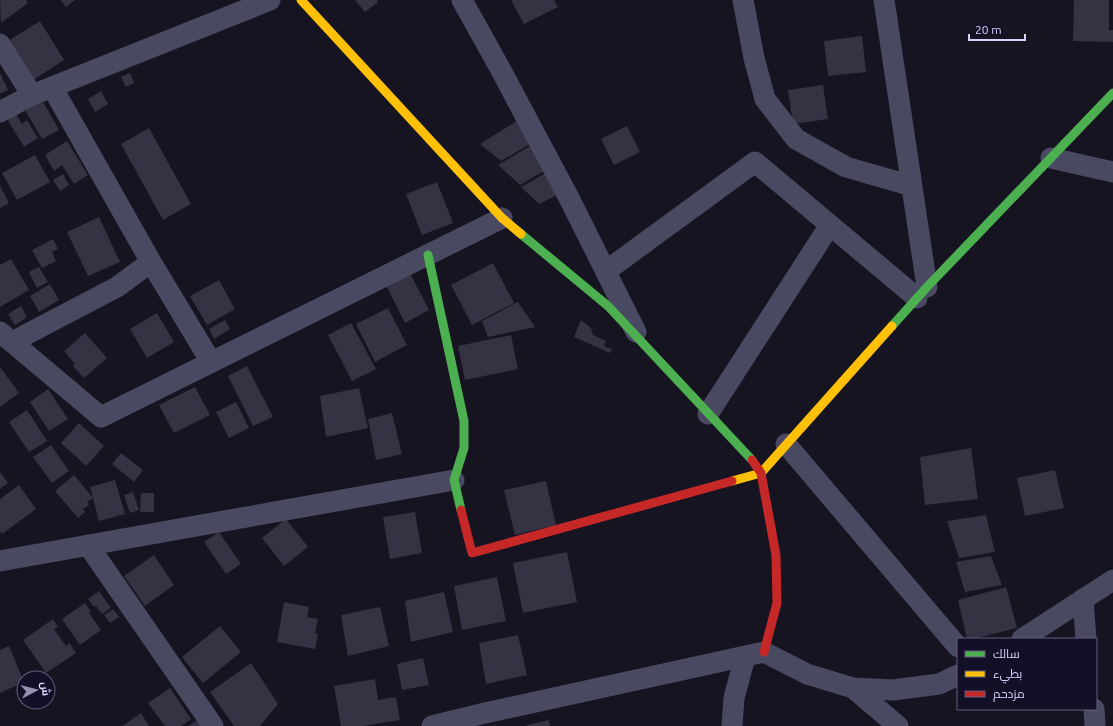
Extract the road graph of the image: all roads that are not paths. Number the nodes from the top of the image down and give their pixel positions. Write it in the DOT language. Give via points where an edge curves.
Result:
graph roads {
  1 [pos="270,0"];
  2 [pos="301,0"];
  3 [pos="462,0"];
  4 [pos="743,0"];
  5 [pos="884,0"];
  6 [pos="0,44"];
  7 [pos="52,87"];
  8 [pos="1113,93"];
  9 [pos="32,94"];
  10 [pos="0,112"];
  11 [pos="1051,158"];
  12 [pos="1113,172"];
  13 [pos="912,186"];
  14 [pos="502,218"];
  15 [pos="830,225"];
  16 [pos="428,255"];
  17 [pos="151,262"];
  18 [pos="606,272"];
  19 [pos="922,292"];
  20 [pos="6,337"];
  21 [pos="641,341"];
  22 [pos="211,362"];
  23 [pos="708,414"];
  24 [pos="786,444"];
  25 [pos="761,473"];
  26 [pos="454,480"];
  27 [pos="88,545"];
  28 [pos="0,561"];
  29 [pos="1113,580"];
  30 [pos="1082,599"];
  31 [pos="1024,638"];
  32 [pos="1086,638"];
  33 [pos="957,646"];
  34 [pos="754,655"];
  35 [pos="957,675"];
  36 [pos="853,688"];
  37 [pos="1094,710"];
  38 [pos="487,719"];
  39 [pos="213,726"];
  40 [pos="432,726"];
  41 [pos="732,726"];
  42 [pos="898,726"];
  43 [pos="1095,726"];
  1 -- 7 [label="street"];
  2 -- 14 [label="street"];
  3 -- 18 [label="street"];
  4 -- 13 [label="street" via="765,99 796,139 846,167"];
  5 -- 13 [label="street"];
  6 -- 9 [label="street"];
  7 -- 9 [label="street"];
  7 -- 17 [label="street"];
  8 -- 11 [label="street"];
  9 -- 10 [label="street"];
  11 -- 12 [label="street"];
  11 -- 19 [label="street"];
  13 -- 19 [label="street"];
  14 -- 16 [label="street"];
  14 -- 21 [label="street" via="608,306"];
  15 -- 18 [label="street" via="755,162"];
  15 -- 19 [label="street"];
  15 -- 23 [label="street"];
  16 -- 22 [label="street"];
  16 -- 26 [label="street" via="464,421 464,448"];
  17 -- 20 [label="street" via="117,287"];
  17 -- 22 [label="street"];
  18 -- 21 [label="street"];
  19 -- 24 [label="street"];
  20 -- 22 [label="street" via="101,417"];
  21 -- 23 [label="street"];
  23 -- 25 [label="street"];
  24 -- 25 [label="street"];
  24 -- 33 [label="street"];
  25 -- 26 [label="street" via="472,553"];
  25 -- 34 [label="street" via="776,555 777,602"];
  26 -- 27 [label="street"];
  27 -- 28 [label="street"];
  27 -- 39 [label="street"];
  29 -- 30 [label="street"];
  30 -- 31 [label="street"];
  30 -- 32 [label="street"];
  34 -- 36 [label="street"];
  34 -- 38 [label="street"];
  34 -- 41 [label="street" via="734,698"];
  35 -- 36 [label="street" via="939,684 892,690"];
  36 -- 42 [label="street"];
  37 -- 43 [label="street"];
  38 -- 40 [label="street"];
}
